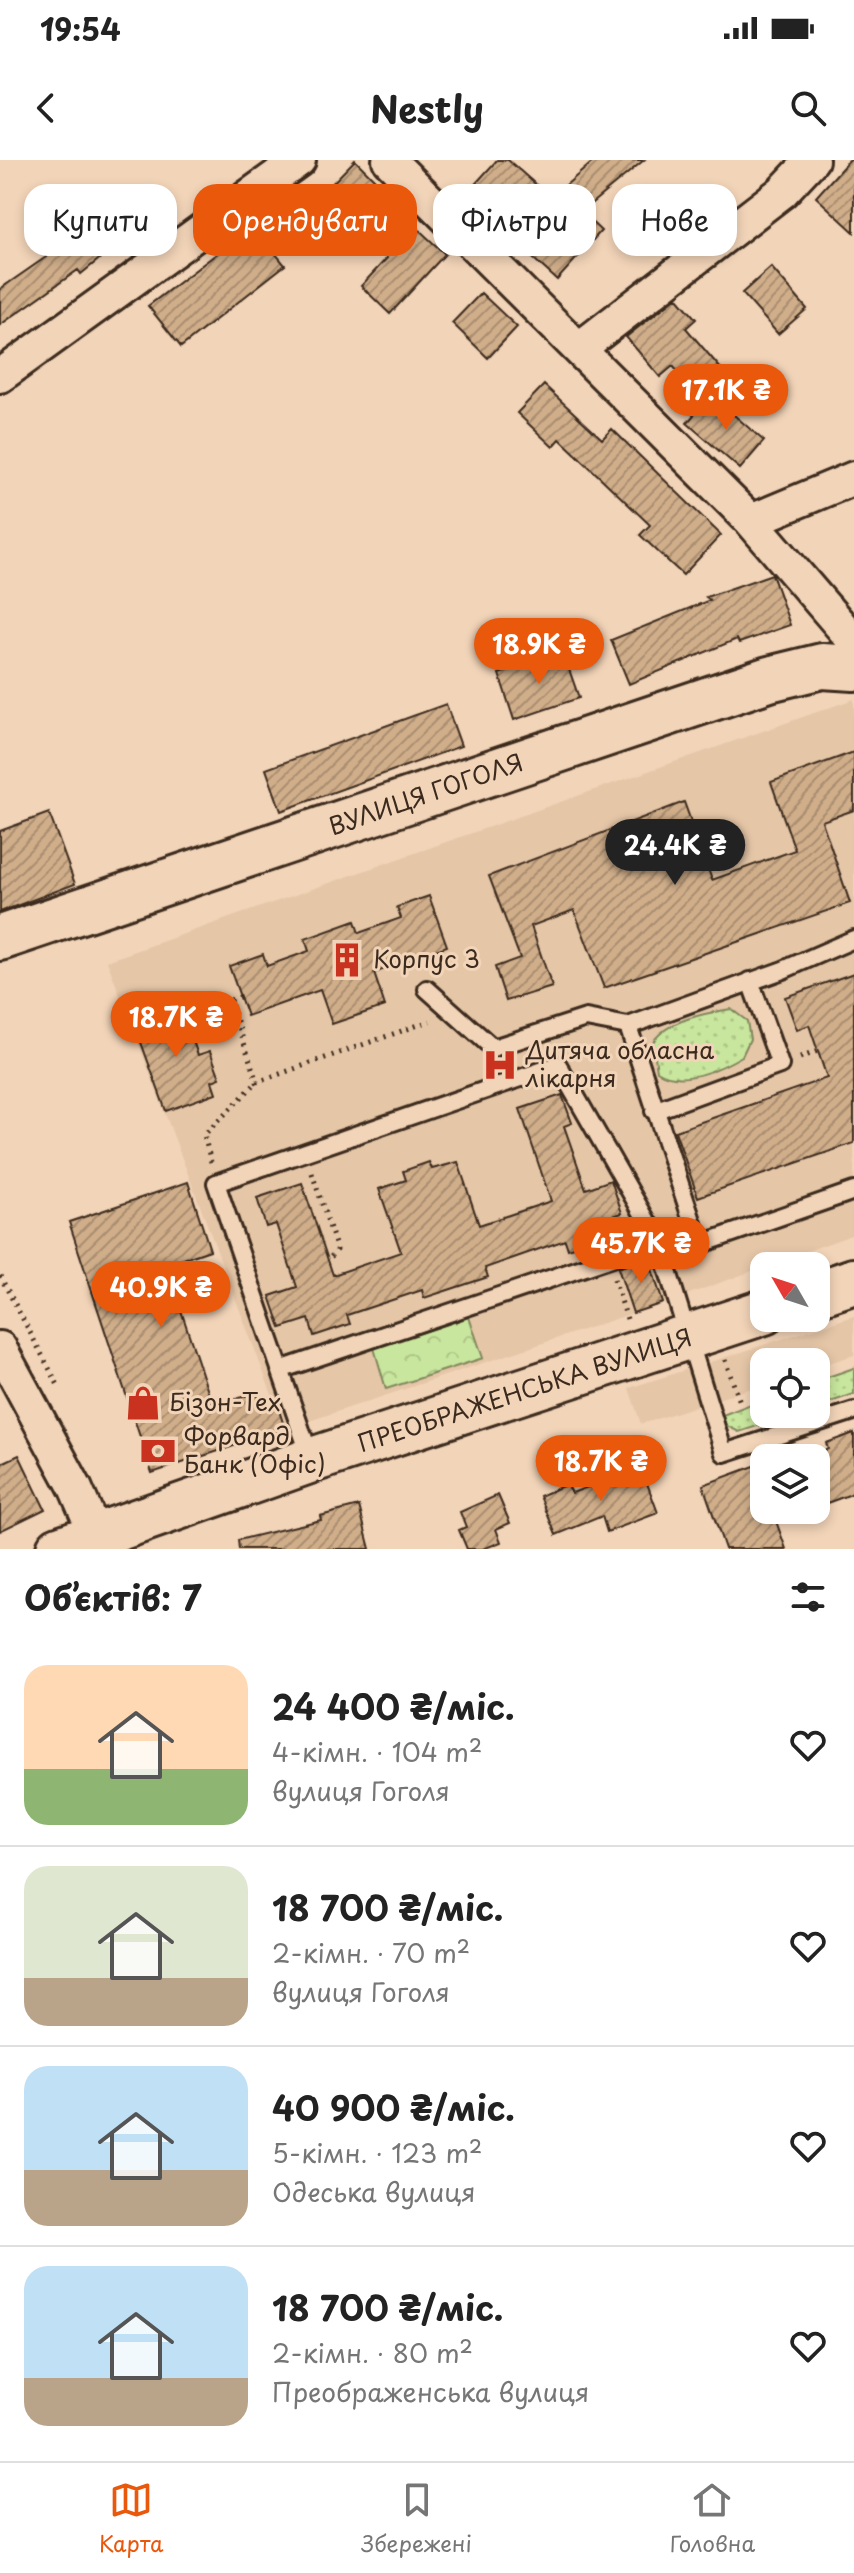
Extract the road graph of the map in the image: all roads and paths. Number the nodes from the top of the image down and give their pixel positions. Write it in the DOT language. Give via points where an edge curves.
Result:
graph roads {
  1 [pos="299,160"];
  2 [pos="389,160"];
  3 [pos="812,160"];
  4 [pos="580,348"];
  5 [pos="0,376"];
  6 [pos="854,478"];
  7 [pos="751,521"];
  8 [pos="854,641"];
  9 [pos="854,668"];
  10 [pos="0,938"];
  11 [pos="854,939"];
  12 [pos="750,981"];
  13 [pos="427,989"];
  14 [pos="240,997"];
  15 [pos="454,1013"];
  16 [pos="628,1026"];
  17 [pos="257,1082"];
  18 [pos="654,1111"];
  19 [pos="305,1153"];
  20 [pos="216,1183"];
  21 [pos="854,1191"];
  22 [pos="700,1245"];
  23 [pos="661,1250"];
  24 [pos="607,1259"];
  25 [pos="328,1260"];
  26 [pos="854,1281"];
  27 [pos="830,1289"];
  28 [pos="750,1317"];
  29 [pos="631,1329"];
  30 [pos="689,1337"];
  31 [pos="0,1348"];
  32 [pos="280,1370"];
  33 [pos="854,1411"];
  34 [pos="312,1460"];
  35 [pos="86,1544"];
  1 -- 5 [label="street"];
  2 -- 4 [label="street"];
  3 -- 4 [label="street" via="782,192"];
  4 -- 7 [label="street"];
  6 -- 7 [label="street"];
  7 -- 8 [label="street"];
  9 -- 10 [label="main road, ВУЛИЦЯ ГОГОЛЯ" via="822,666 769,679"];
  11 -- 12 [label="lane"];
  12 -- 16 [label="lane"];
  12 -- 18 [label="lane" via="780,1065"];
  13 -- 15 [label="lane"];
  14 -- 17 [label="path" via="230,1000"];
  15 -- 16 [label="lane" via="493,1048 586,1018"];
  15 -- 17 [label="path"];
  16 -- 18 [label="lane"];
  17 -- 20 [label="path" via="204,1135"];
  18 -- 22 [label="lane"];
  19 -- 20 [label="lane"];
  19 -- 23 [label="lane" via="558,1065"];
  19 -- 25 [label="path" via="337,1250"];
  20 -- 32 [label="lane"];
  21 -- 22 [label="lane"];
  22 -- 23 [label="lane"];
  23 -- 24 [label="lane"];
  23 -- 30 [label="lane"];
  24 -- 29 [label="path"];
  24 -- 32 [label="lane"];
  26 -- 27 [label="main road"];
  28 -- 30 [label="main road, ПРЕОБРАЖЕНСЬКА ВУЛИЦЯ"];
  30 -- 33 [label="lane" via="724,1453"];
  30 -- 34 [label="main road, ПРЕОБРАЖЕНСЬКА ВУЛИЦЯ"];
  31 -- 35 [label="street"];
  32 -- 34 [label="lane"];
  34 -- 35 [label="main road, ПРЕОБРАЖЕНСЬКА ВУЛИЦЯ"];
}
